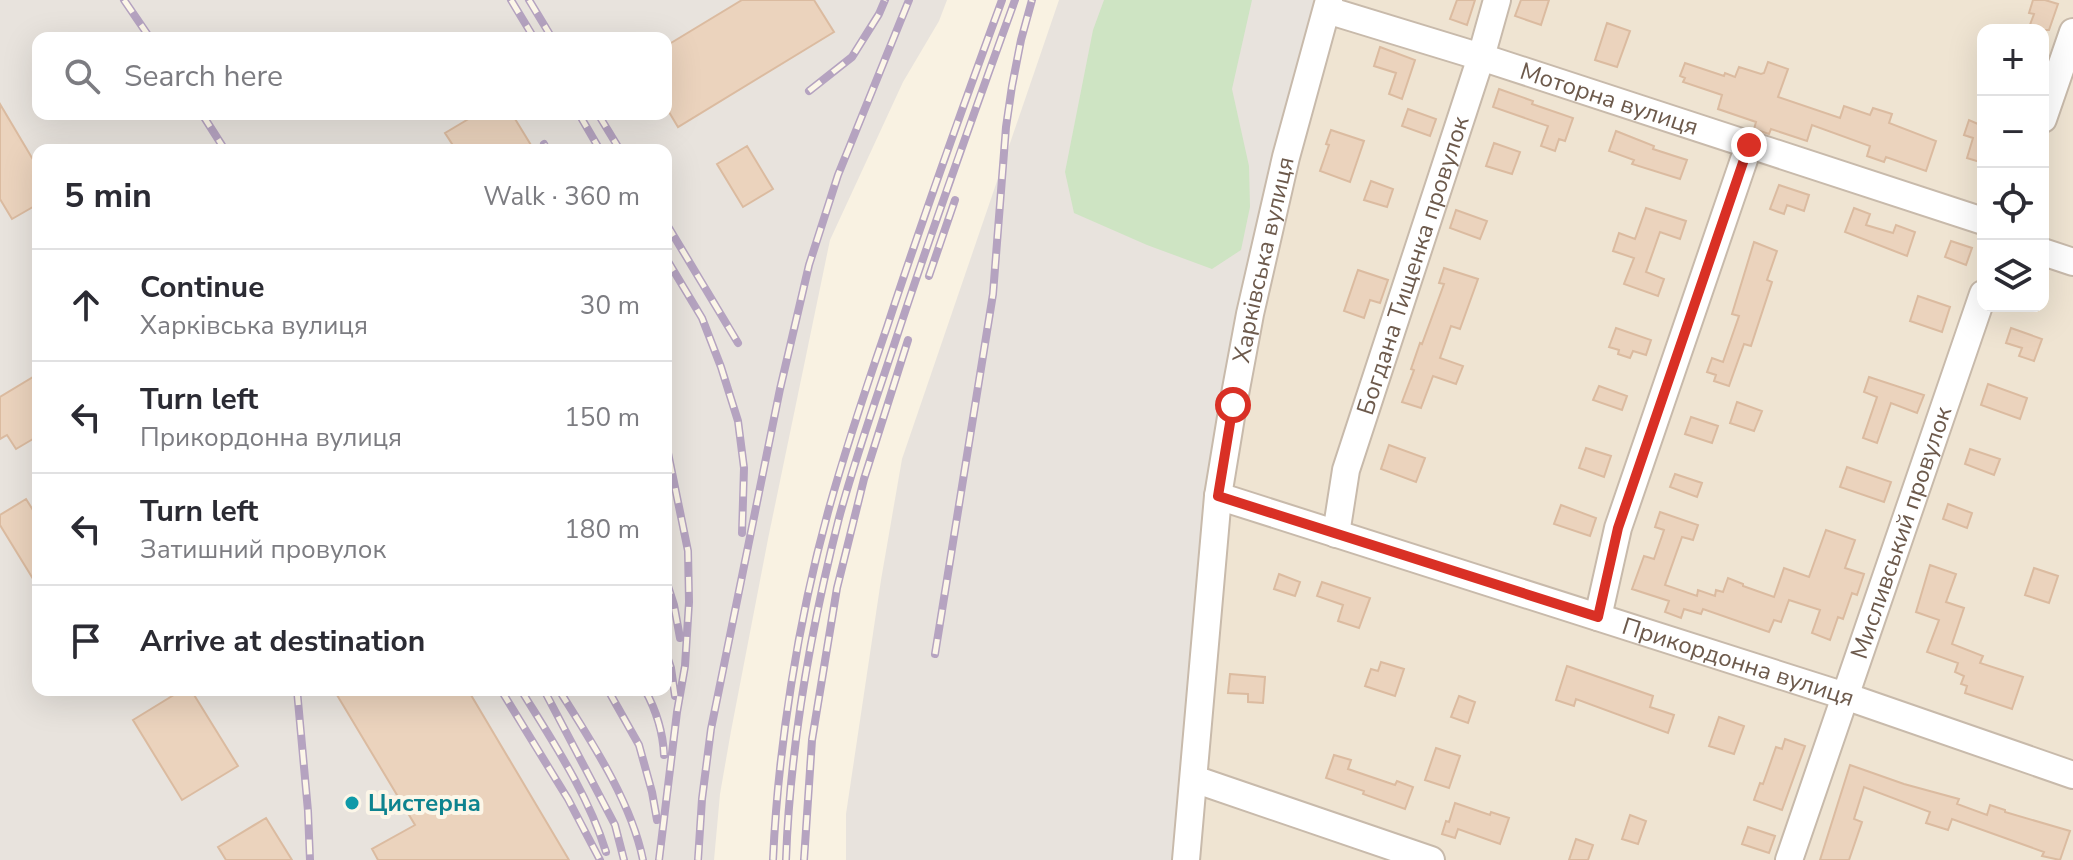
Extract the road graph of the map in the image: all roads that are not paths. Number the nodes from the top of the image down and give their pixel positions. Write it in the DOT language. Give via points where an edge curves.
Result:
graph roads {
  1 [pos="1497,0"];
  2 [pos="1328,5"];
  3 [pos="2073,32"];
  4 [pos="1481,57"];
  5 [pos="2049,102"];
  6 [pos="1749,145"];
  7 [pos="1977,219"];
  8 [pos="2049,254"];
  9 [pos="2073,262"];
  10 [pos="1977,311"];
  11 [pos="1218,496"];
  12 [pos="1336,534"];
  13 [pos="1598,617"];
  14 [pos="1845,696"];
  15 [pos="2073,775"];
  16 [pos="1194,779"];
  17 [pos="1186,860"];
  18 [pos="1431,860"];
  19 [pos="1789,860"];
  1 -- 4 [label="street, Богдана Тищенка провулок"];
  2 -- 4 [label="street, Моторна вулиця"];
  2 -- 11 [label="street, Харківська вулиця" via="1250,314"];
  3 -- 5 [label="street"];
  4 -- 6 [label="street, Моторна вулиця"];
  4 -- 12 [label="street, Богдана Тищенка провулок" via="1346,470"];
  6 -- 7 [label="street, Моторна вулиця"];
  6 -- 13 [label="street" via="1618,528"];
  8 -- 9 [label="street"];
  10 -- 14 [label="street, Мисливський провулок"];
  11 -- 12 [label="street, Прикордонна вулиця"];
  11 -- 16 [label="street, Харківська вулиця"];
  12 -- 13 [label="street, Прикордонна вулиця"];
  13 -- 14 [label="street, Прикордонна вулиця"];
  14 -- 15 [label="street, Прикордонна вулиця"];
  14 -- 19 [label="street, Мисливський провулок"];
  16 -- 17 [label="street, Харківська вулиця"];
  16 -- 18 [label="street"];
}
